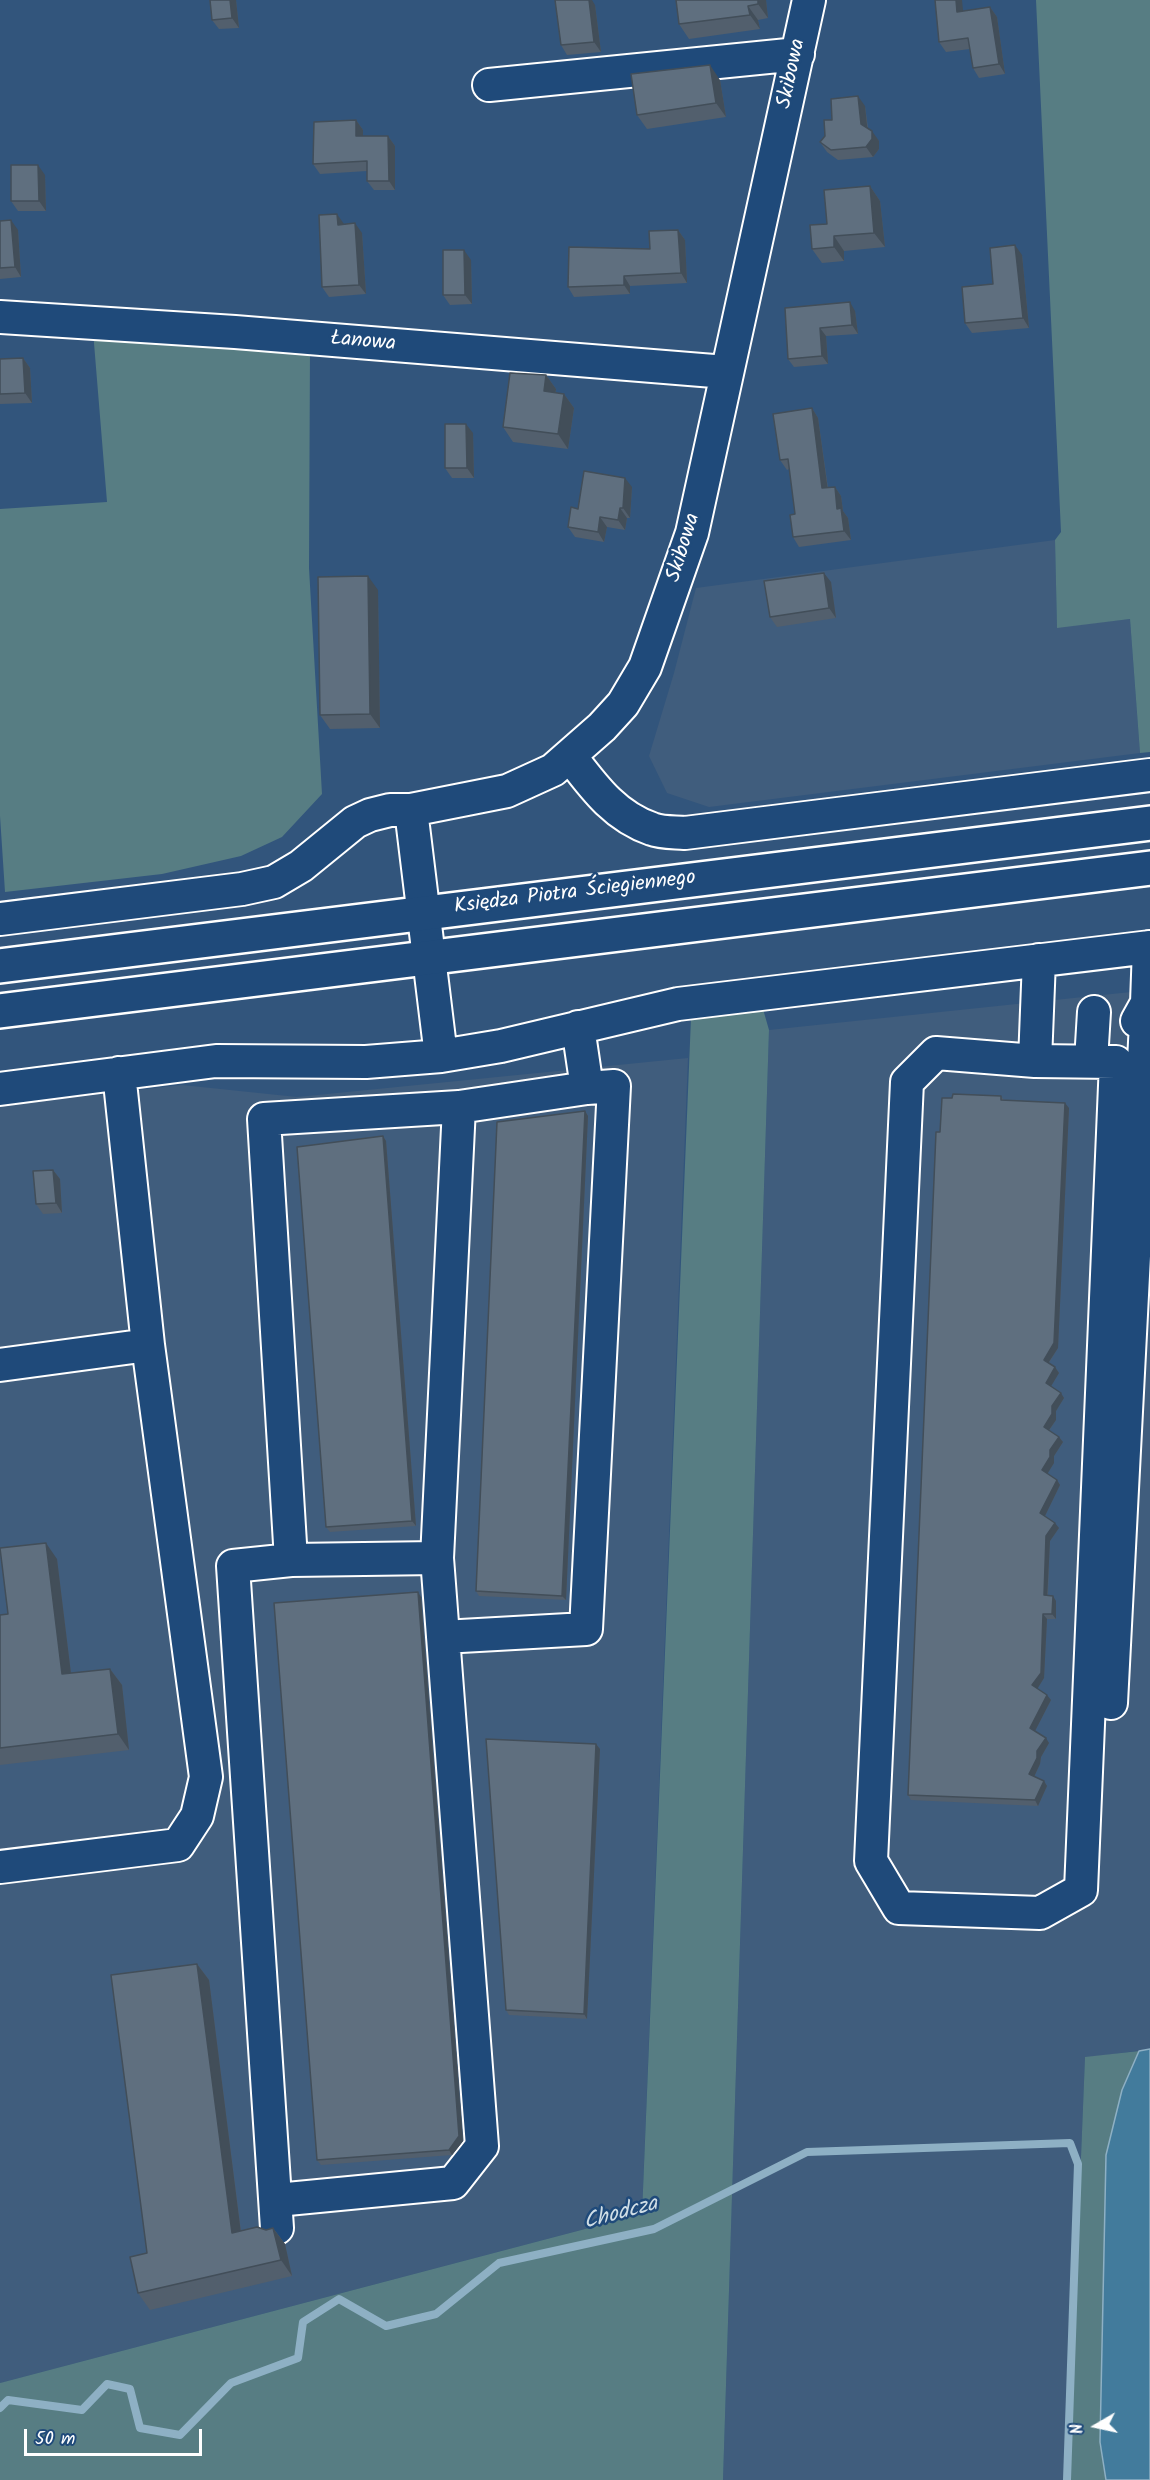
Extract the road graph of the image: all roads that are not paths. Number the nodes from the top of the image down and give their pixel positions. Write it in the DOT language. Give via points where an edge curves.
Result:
graph roads {
  1 [pos="810,0"];
  2 [pos="798,54"];
  3 [pos="489,85"];
  4 [pos="0,317"];
  5 [pos="726,372"];
  6 [pos="570,756"];
  7 [pos="1150,776"];
  8 [pos="411,810"];
  9 [pos="1150,823"];
  10 [pos="1150,868"];
  11 [pos="423,913"];
  12 [pos="0,919"];
  13 [pos="1150,947"];
  14 [pos="428,958"];
  15 [pos="1039,960"];
  16 [pos="0,966"];
  17 [pos="1146,1003"];
  18 [pos="0,1011"];
  19 [pos="1094,1012"];
  20 [pos="578,1027"];
  21 [pos="441,1056"];
  22 [pos="1035,1061"];
  23 [pos="1104,1061"];
  24 [pos="119,1073"];
  25 [pos="587,1088"];
  26 [pos="0,1089"];
  27 [pos="459,1107"];
  28 [pos="148,1345"];
  29 [pos="0,1365"];
  30 [pos="437,1558"];
  31 [pos="291,1560"];
  32 [pos="443,1637"];
  33 [pos="1110,1719"];
  34 [pos="0,1867"];
  1 -- 2 [label="street, Skibowa"];
  2 -- 3 [label="street"];
  2 -- 5 [label="street, Skibowa"];
  4 -- 5 [label="street, Łanowa"];
  5 -- 6 [label="street, Skibowa" via="692,533 645,667 623,704"];
  6 -- 7 [label="street" via="609,805 622,814 654,830 685,833"];
  6 -- 8 [label="street, Skibowa" via="553,770 507,791"];
  8 -- 11 [label="street"];
  8 -- 12 [label="street, Skibowa" via="390,810 355,822 301,866 274,882"];
  9 -- 11 [label="main road, Księdza Piotra Ściegiennego"];
  10 -- 14 [label="main road"];
  11 -- 14 [label="street"];
  11 -- 16 [label="main road, Księdza Piotra Ściegiennego"];
  13 -- 15 [label="street"];
  13 -- 17 [label="street"];
  14 -- 18 [label="main road"];
  14 -- 21 [label="street"];
  15 -- 20 [label="street" via="678,1004"];
  15 -- 22 [label="street"];
  17 -- 23 [label="street"];
  17 -- 33 [label="street"];
  19 -- 23 [label="street"];
  20 -- 21 [label="street"];
  20 -- 25 [label="street"];
  21 -- 24 [label="street" via="366,1062 216,1061"];
  22 -- 23 [label="street"];
  22 -- 23 [label="street" via="936,1053 907,1082 871,1860 899,1908 1040,1913 1081,1890"];
  24 -- 26 [label="street"];
  24 -- 28 [label="street"];
  25 -- 27 [label="street"];
  25 -- 32 [label="street" via="614,1086 586,1629"];
  27 -- 30 [label="street"];
  27 -- 31 [label="street" via="264,1119"];
  28 -- 29 [label="street"];
  28 -- 34 [label="street" via="206,1777 197,1816 178,1845"];
  30 -- 31 [label="street"];
  30 -- 32 [label="street"];
  31 -- 32 [label="street" via="233,1566 277,2214 453,2183 482,2146"];
}
